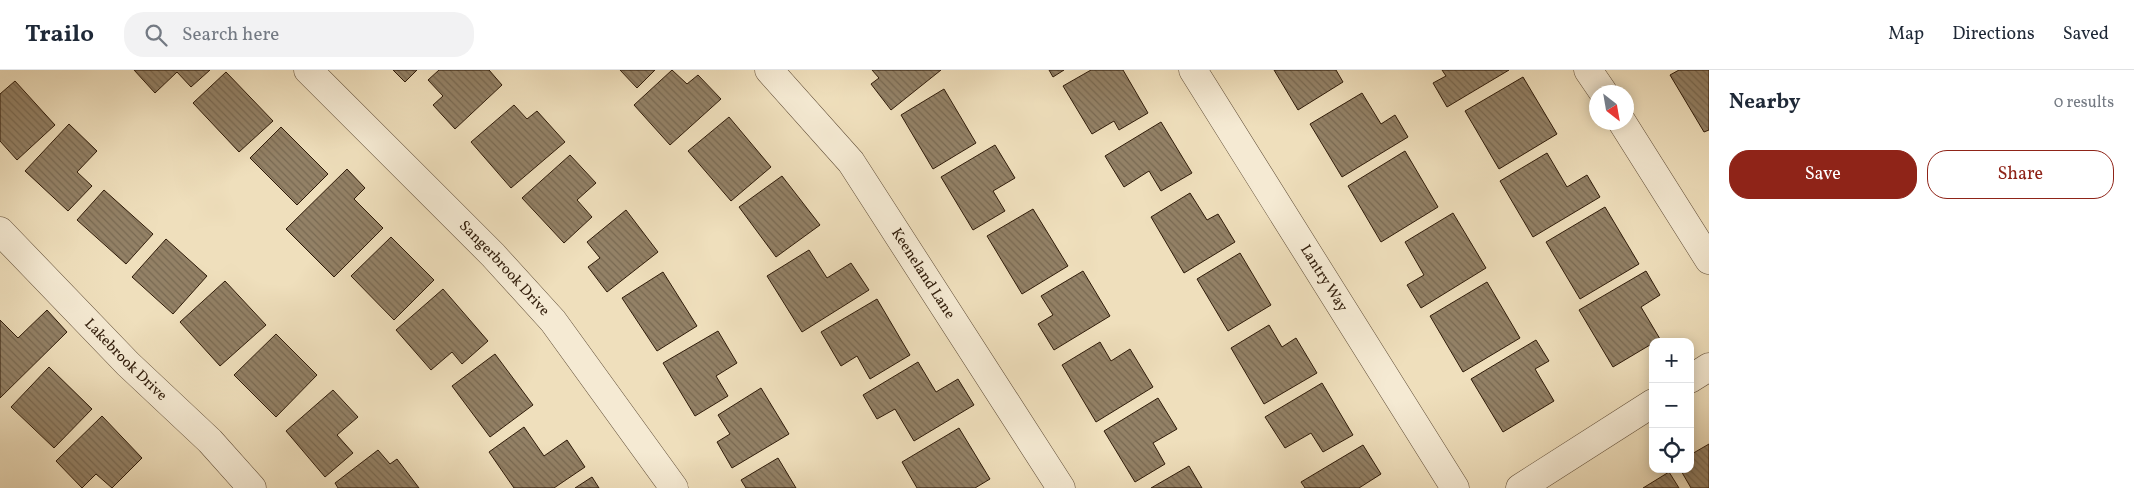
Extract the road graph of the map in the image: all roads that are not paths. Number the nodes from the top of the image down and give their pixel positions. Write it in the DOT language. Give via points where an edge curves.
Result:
graph roads {
  1 [pos="308,70"];
  2 [pos="769,70"];
  3 [pos="1192,70"];
  4 [pos="1588,70"];
  5 [pos="1598,85"];
  6 [pos="1627,130"];
  7 [pos="0,231"];
  8 [pos="1709,260"];
  9 [pos="1709,368"];
  10 [pos="1694,377"];
  11 [pos="1649,406"];
  12 [pos="252,488"];
  13 [pos="674,488"];
  14 [pos="1062,488"];
  15 [pos="1455,488"];
  16 [pos="1520,488"];
  1 -- 13 [label="street, Sangerbrook Drive" via="493,255 553,320"];
  2 -- 14 [label="street, Keeneland Lane" via="851,162"];
  3 -- 15 [label="street, Lantry Way"];
  4 -- 5 [label="street"];
  6 -- 8 [label="street"];
  7 -- 12 [label="street, Lakebrook Drive" via="128,364 210,441"];
  9 -- 10 [label="street"];
  11 -- 16 [label="street"];
}
